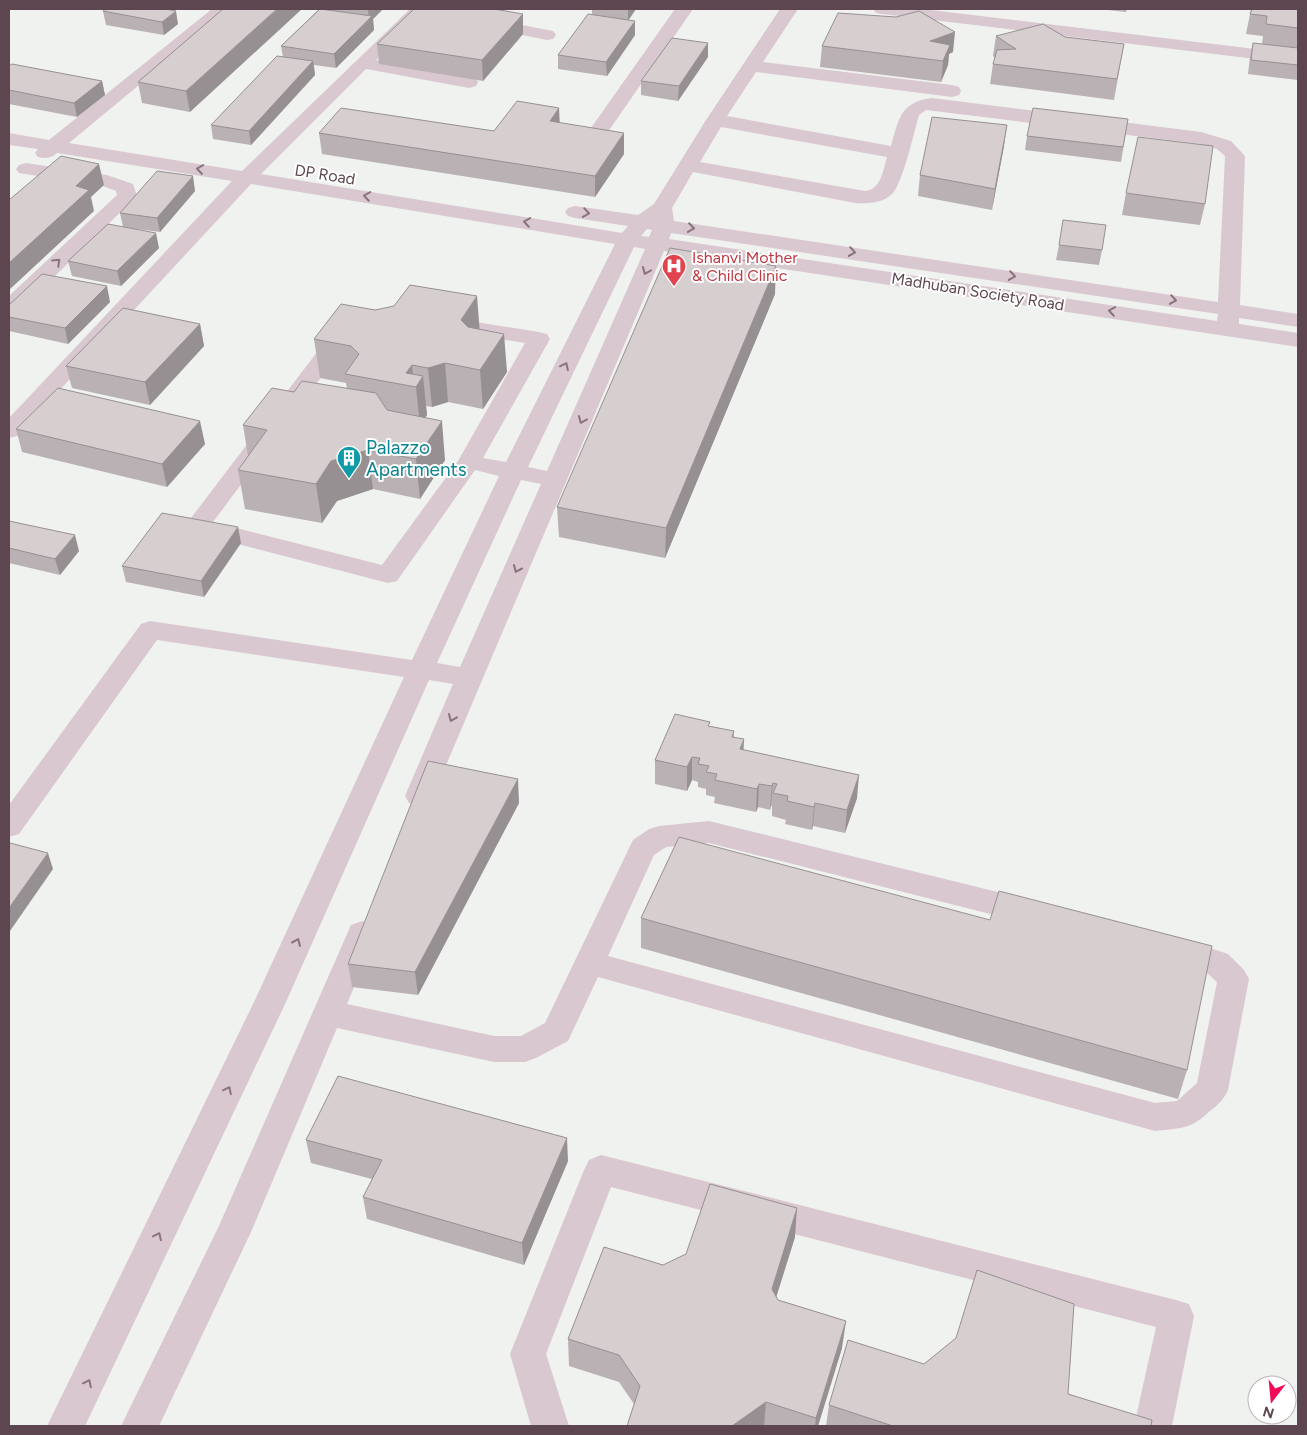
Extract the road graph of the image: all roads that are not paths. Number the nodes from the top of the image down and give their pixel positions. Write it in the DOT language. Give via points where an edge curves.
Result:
graph roads {
  1 [pos="222,9"];
  2 [pos="684,9"];
  3 [pos="789,9"];
  4 [pos="882,9"];
  5 [pos="426,11"];
  6 [pos="473,21"];
  7 [pos="547,35"];
  8 [pos="1298,58"];
  9 [pos="370,64"];
  10 [pos="750,66"];
  11 [pos="469,82"];
  12 [pos="715,120"];
  13 [pos="9,121"];
  14 [pos="1088,124"];
  15 [pos="32,125"];
  16 [pos="71,132"];
  17 [pos="596,135"];
  18 [pos="11,141"];
  19 [pos="55,146"];
  20 [pos="898,152"];
  21 [pos="687,165"];
  22 [pos="18,167"];
  23 [pos="254,170"];
  24 [pos="486,198"];
  25 [pos="554,208"];
  26 [pos="656,225"];
  27 [pos="627,240"];
  28 [pos="9,308"];
  29 [pos="1228,318"];
  30 [pos="354,319"];
  31 [pos="1298,320"];
  32 [pos="445,324"];
  33 [pos="1298,340"];
  34 [pos="9,431"];
  35 [pos="469,462"];
  36 [pos="513,472"];
  37 [pos="556,480"];
  38 [pos="421,669"];
  39 [pos="469,677"];
  40 [pos="408,824"];
  41 [pos="9,826"];
  42 [pos="373,907"];
  43 [pos="1055,918"];
  44 [pos="1151,942"];
  45 [pos="590,963"];
  46 [pos="329,1013"];
  47 [pos="66,1426"];
  48 [pos="140,1426"];
  49 [pos="550,1426"];
  50 [pos="1153,1426"];
  1 -- 16 [label="street"];
  2 -- 17 [label="street"];
  3 -- 10 [label="street"];
  4 -- 8 [label="street"];
  5 -- 9 [label="street"];
  5 -- 9 [label="street" via="402,39"];
  6 -- 7 [label="street"];
  9 -- 11 [label="street"];
  9 -- 23 [label="street"];
  10 -- 12 [label="street"];
  10 -- 14 [label="street" via="1064,105 1081,108 1088,114"];
  12 -- 20 [label="street"];
  12 -- 21 [label="street"];
  13 -- 15 [label="street, DP Road"];
  14 -- 20 [label="street" via="920,105 910,115"];
  14 -- 29 [label="street" via="1201,138 1229,147 1235,156"];
  15 -- 16 [label="street, DP Road"];
  15 -- 18 [label="street"];
  16 -- 19 [label="street"];
  16 -- 23 [label="street, DP Road"];
  18 -- 19 [label="street, DP Road"];
  19 -- 22 [label="street"];
  23 -- 19 [label="street, DP Road, one-way"];
  20 -- 21 [label="street" via="887,188 880,196 866,198"];
  21 -- 26 [label="street"];
  28 -- 22 [label="street, one-way" via="127,196 126,188 107,181"];
  23 -- 24 [label="street, DP Road"];
  27 -- 23 [label="street, DP Road, one-way"];
  23 -- 34 [label="street"];
  25 -- 26 [label="street, one-way"];
  26 -- 27 [label="street, DP Road"];
  26 -- 29 [label="street, Madhuban Society Road"];
  26 -- 37 [label="street, one-way"];
  36 -- 27 [label="street, one-way"];
  29 -- 31 [label="street"];
  29 -- 33 [label="street, Madhuban Society Road"];
  30 -- 35 [label="street" via="197,526 388,575"];
  32 -- 35 [label="street" via="539,339"];
  35 -- 36 [label="street"];
  36 -- 37 [label="street"];
  36 -- 38 [label="street"];
  37 -- 39 [label="street, one-way"];
  38 -- 39 [label="street"];
  38 -- 41 [label="street" via="150,630"];
  47 -- 38 [label="street, one-way" via="270,1002"];
  39 -- 40 [label="street, one-way"];
  42 -- 46 [label="street"];
  43 -- 45 [label="street" via="709,832 659,837 644,848"];
  44 -- 45 [label="street" via="1217,962 1233,979 1212,1090 1185,1114 1155,1117 1134,1112"];
  45 -- 46 [label="street" via="557,1032 525,1049 494,1049"];
  46 -- 48 [label="street" via="234,1232"];
  49 -- 50 [label="street" via="528,1354 601,1170 1176,1316"];
}
